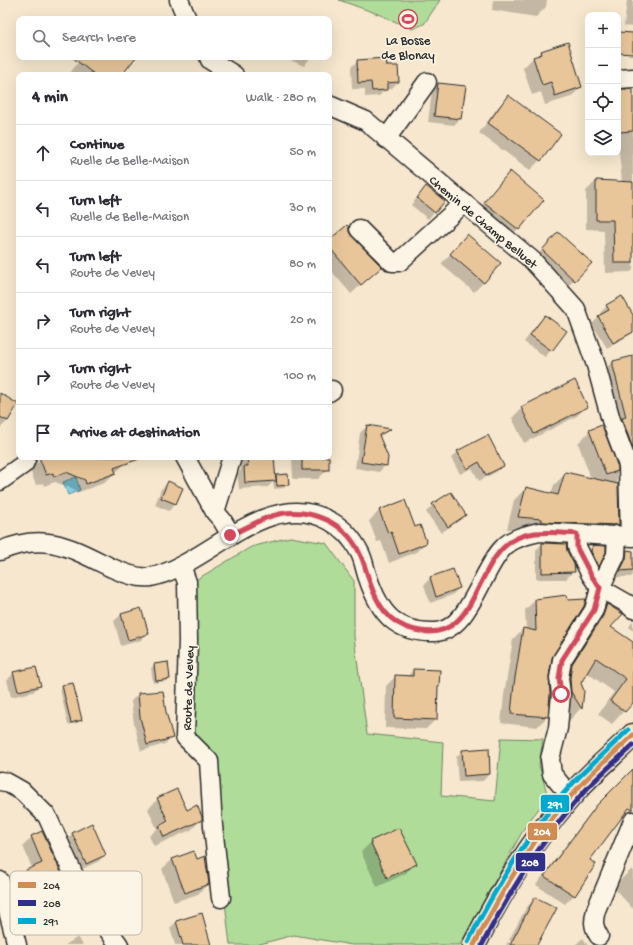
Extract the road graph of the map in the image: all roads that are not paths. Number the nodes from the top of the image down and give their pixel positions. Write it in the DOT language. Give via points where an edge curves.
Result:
graph roads {
  1 [pos="179,0"];
  2 [pos="186,16"];
  3 [pos="210,60"];
  4 [pos="229,72"];
  5 [pos="633,78"];
  6 [pos="621,79"];
  7 [pos="427,82"];
  8 [pos="332,106"];
  9 [pos="386,139"];
  10 [pos="464,203"];
  11 [pos="359,229"];
  12 [pos="26,460"];
  13 [pos="187,460"];
  14 [pos="231,460"];
  15 [pos="0,481"];
  16 [pos="215,512"];
  17 [pos="577,534"];
  18 [pos="230,535"];
  19 [pos="627,536"];
  20 [pos="0,551"];
  21 [pos="181,566"];
  22 [pos="600,588"];
  23 [pos="633,609"];
  24 [pos="633,735"];
  25 [pos="0,781"];
  26 [pos="572,796"];
  27 [pos="633,821"];
  28 [pos="72,871"];
  29 [pos="0,881"];
  30 [pos="220,898"];
  31 [pos="10,919"];
  32 [pos="14,935"];
  33 [pos="111,935"];
  34 [pos="599,936"];
  35 [pos="17,945"];
  36 [pos="118,945"];
  37 [pos="474,945"];
  1 -- 2 [label="street"];
  3 -- 4 [label="street"];
  5 -- 6 [label="street"];
  7 -- 9 [label="street"];
  8 -- 9 [label="street, Chemin de Champ Belluet" via="366,121"];
  9 -- 10 [label="street, Chemin de Champ Belluet"];
  10 -- 11 [label="street" via="399,262 392,262"];
  10 -- 19 [label="street, Chemin de Champ Belluet" via="533,261 576,309 628,465"];
  12 -- 15 [label="street" via="24,464"];
  13 -- 16 [label="street"];
  14 -- 16 [label="street"];
  16 -- 18 [label="street"];
  17 -- 18 [label="street" via="539,532 526,535 503,547 468,609 454,625 438,632 401,627 388,616 379,605 356,545 339,526 328,520 308,514 286,513 266,518"];
  17 -- 19 [label="street"];
  17 -- 22 [label="street" via="577,548"];
  18 -- 21 [label="street"];
  19 -- 22 [label="street, Chemin de Champ Belluet"];
  20 -- 21 [label="street" via="27,542 57,543 134,576 150,577"];
  21 -- 30 [label="street, Route de Vevey" via="187,582 188,597 185,737 209,761"];
  22 -- 23 [label="street"];
  22 -- 26 [label="street, Chemin de Champ Belluet" via="594,610 562,660 559,678 561,694 558,728 550,760 552,774"];
  24 -- 26 [label="main road"];
  25 -- 28 [label="street" via="22,791 47,816"];
  26 -- 37 [label="main road" via="525,857 504,889"];
  27 -- 34 [label="street" via="596,910 593,921"];
  29 -- 31 [label="street"];
  32 -- 35 [label="street"];
  33 -- 36 [label="street"];
}
